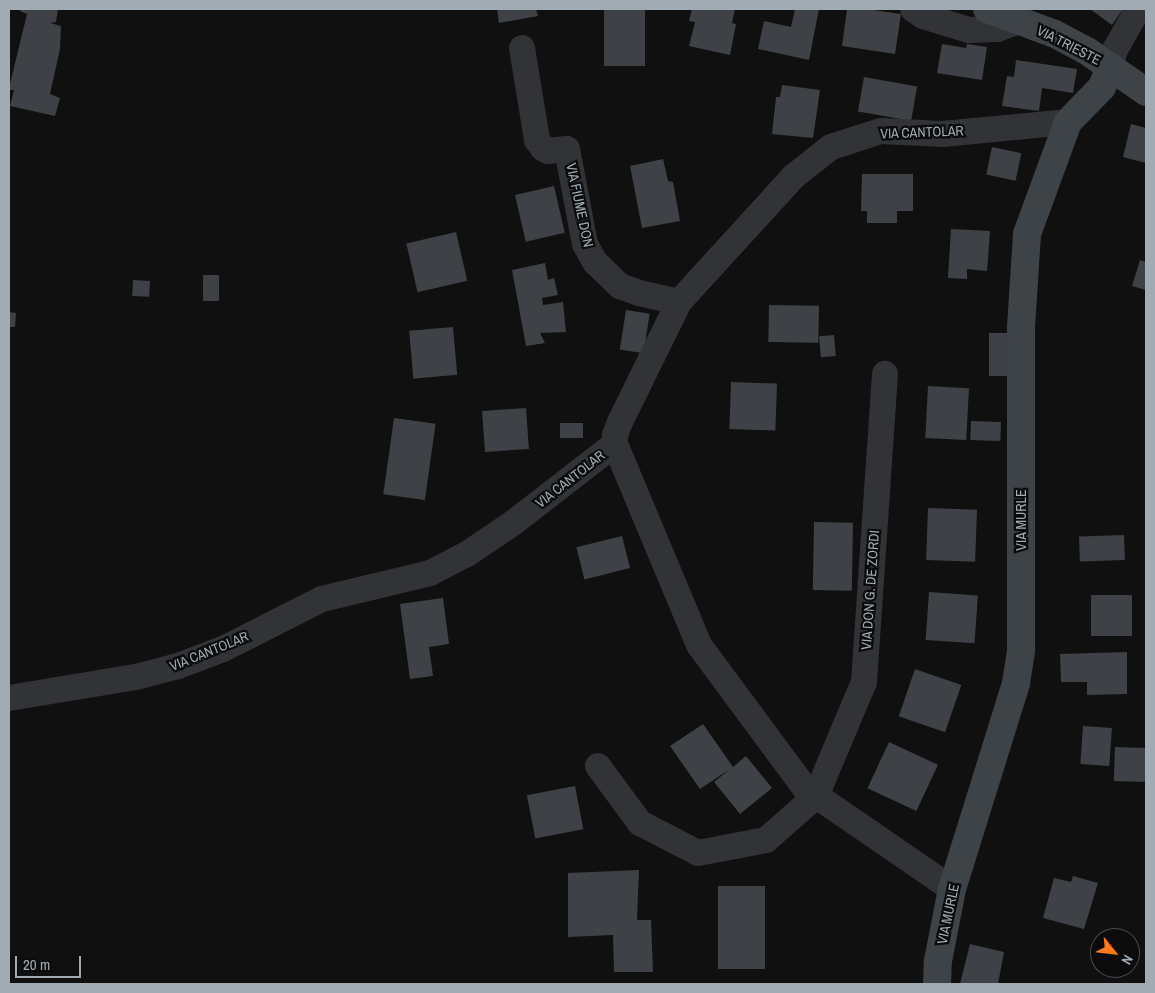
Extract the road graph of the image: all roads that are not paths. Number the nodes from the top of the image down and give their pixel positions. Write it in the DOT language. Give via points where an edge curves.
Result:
graph roads {
  1 [pos="913,9"];
  2 [pos="987,9"];
  3 [pos="1138,9"];
  4 [pos="1019,22"];
  5 [pos="522,48"];
  6 [pos="1110,67"];
  7 [pos="1146,92"];
  8 [pos="1068,122"];
  9 [pos="679,302"];
  10 [pos="885,374"];
  11 [pos="616,444"];
  12 [pos="9,698"];
  13 [pos="598,766"];
  14 [pos="816,796"];
  15 [pos="952,889"];
  16 [pos="937,984"];
  1 -- 4 [label="street" via="923,16 969,30 997,29"];
  2 -- 4 [label="main road, VIA TRIESTE"];
  3 -- 6 [label="street" via="1114,50"];
  4 -- 6 [label="main road, VIA TRIESTE" via="1055,34"];
  5 -- 9 [label="street, VIA FIUME DON" via="537,140 548,151 567,150 585,244 594,262 620,286"];
  6 -- 7 [label="main road, VIA TRIESTE"];
  6 -- 8 [label="main road, VIA MURLE" via="1102,87"];
  8 -- 9 [label="street, VIA CANTOLAR" via="943,134 881,131 831,147 793,177"];
  8 -- 15 [label="main road, VIA MURLE" via="1026,234 1021,327 1021,650 1016,683"];
  9 -- 11 [label="street, VIA CANTOLAR" via="620,422 615,435"];
  10 -- 14 [label="street, VIA DON G. DE ZORDI" via="864,682"];
  11 -- 12 [label="street, VIA CANTOLAR" via="513,523 467,554 430,573 322,599 223,649 178,666 136,677"];
  11 -- 14 [label="street" via="699,645 805,788"];
  13 -- 14 [label="street, VIA DON G. DE ZORDI" via="640,824 698,853 766,840"];
  14 -- 15 [label="street"];
  15 -- 16 [label="main road, VIA MURLE" via="938,961"];
}
